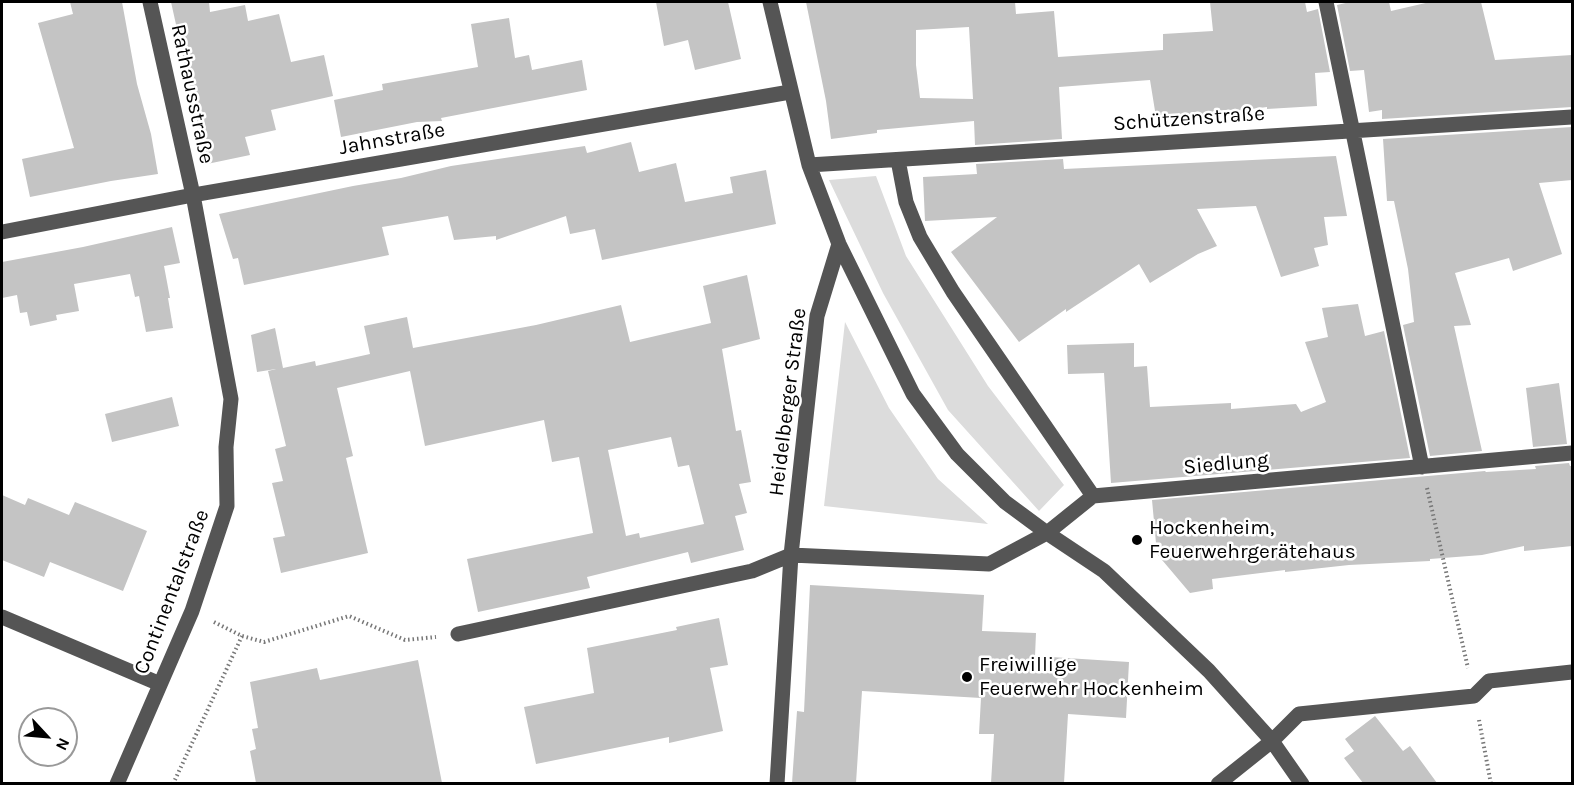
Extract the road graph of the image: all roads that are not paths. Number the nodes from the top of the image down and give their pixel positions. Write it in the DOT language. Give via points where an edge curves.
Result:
graph roads {
  1 [pos="150,2"];
  2 [pos="770,2"];
  3 [pos="1326,2"];
  4 [pos="790,92"];
  5 [pos="1572,117"];
  6 [pos="1353,130"];
  7 [pos="898,160"];
  8 [pos="809,165"];
  9 [pos="193,195"];
  10 [pos="2,232"];
  11 [pos="839,244"];
  12 [pos="1572,453"];
  13 [pos="1422,467"];
  14 [pos="1093,496"];
  15 [pos="1047,533"];
  16 [pos="792,555"];
  17 [pos="2,617"];
  18 [pos="458,634"];
  19 [pos="1572,672"];
  20 [pos="160,684"];
  21 [pos="1272,741"];
  22 [pos="117,783"];
  23 [pos="777,783"];
  24 [pos="1218,783"];
  25 [pos="1302,783"];
  1 -- 9 [label="street, Rathausstraße"];
  2 -- 4 [label="street"];
  3 -- 6 [label="street"];
  4 -- 8 [label="street"];
  4 -- 9 [label="street, Jahnstraße"];
  5 -- 6 [label="street, Schützenstraße"];
  6 -- 7 [label="street, Schützenstraße"];
  6 -- 13 [label="street"];
  7 -- 8 [label="street, Schützenstraße"];
  7 -- 14 [label="street" via="906,202 920,237"];
  8 -- 11 [label="street"];
  9 -- 10 [label="street, Jahnstraße"];
  9 -- 20 [label="street, Continentalstraße" via="231,399 226,447 227,506 192,611"];
  11 -- 15 [label="street" via="912,394 957,454 1005,502"];
  11 -- 16 [label="street, Heidelberger Straße" via="817,316"];
  12 -- 13 [label="street, Siedlung"];
  13 -- 14 [label="street, Siedlung"];
  14 -- 15 [label="street"];
  15 -- 16 [label="street" via="989,564"];
  15 -- 21 [label="street" via="1104,571 1209,670"];
  16 -- 18 [label="street" via="752,571"];
  16 -- 23 [label="street, Heidelberger Straße"];
  17 -- 20 [label="street"];
  19 -- 21 [label="street" via="1489,681 1474,696 1299,714"];
  20 -- 22 [label="street, Continentalstraße"];
  21 -- 24 [label="street"];
  21 -- 25 [label="street"];
}
